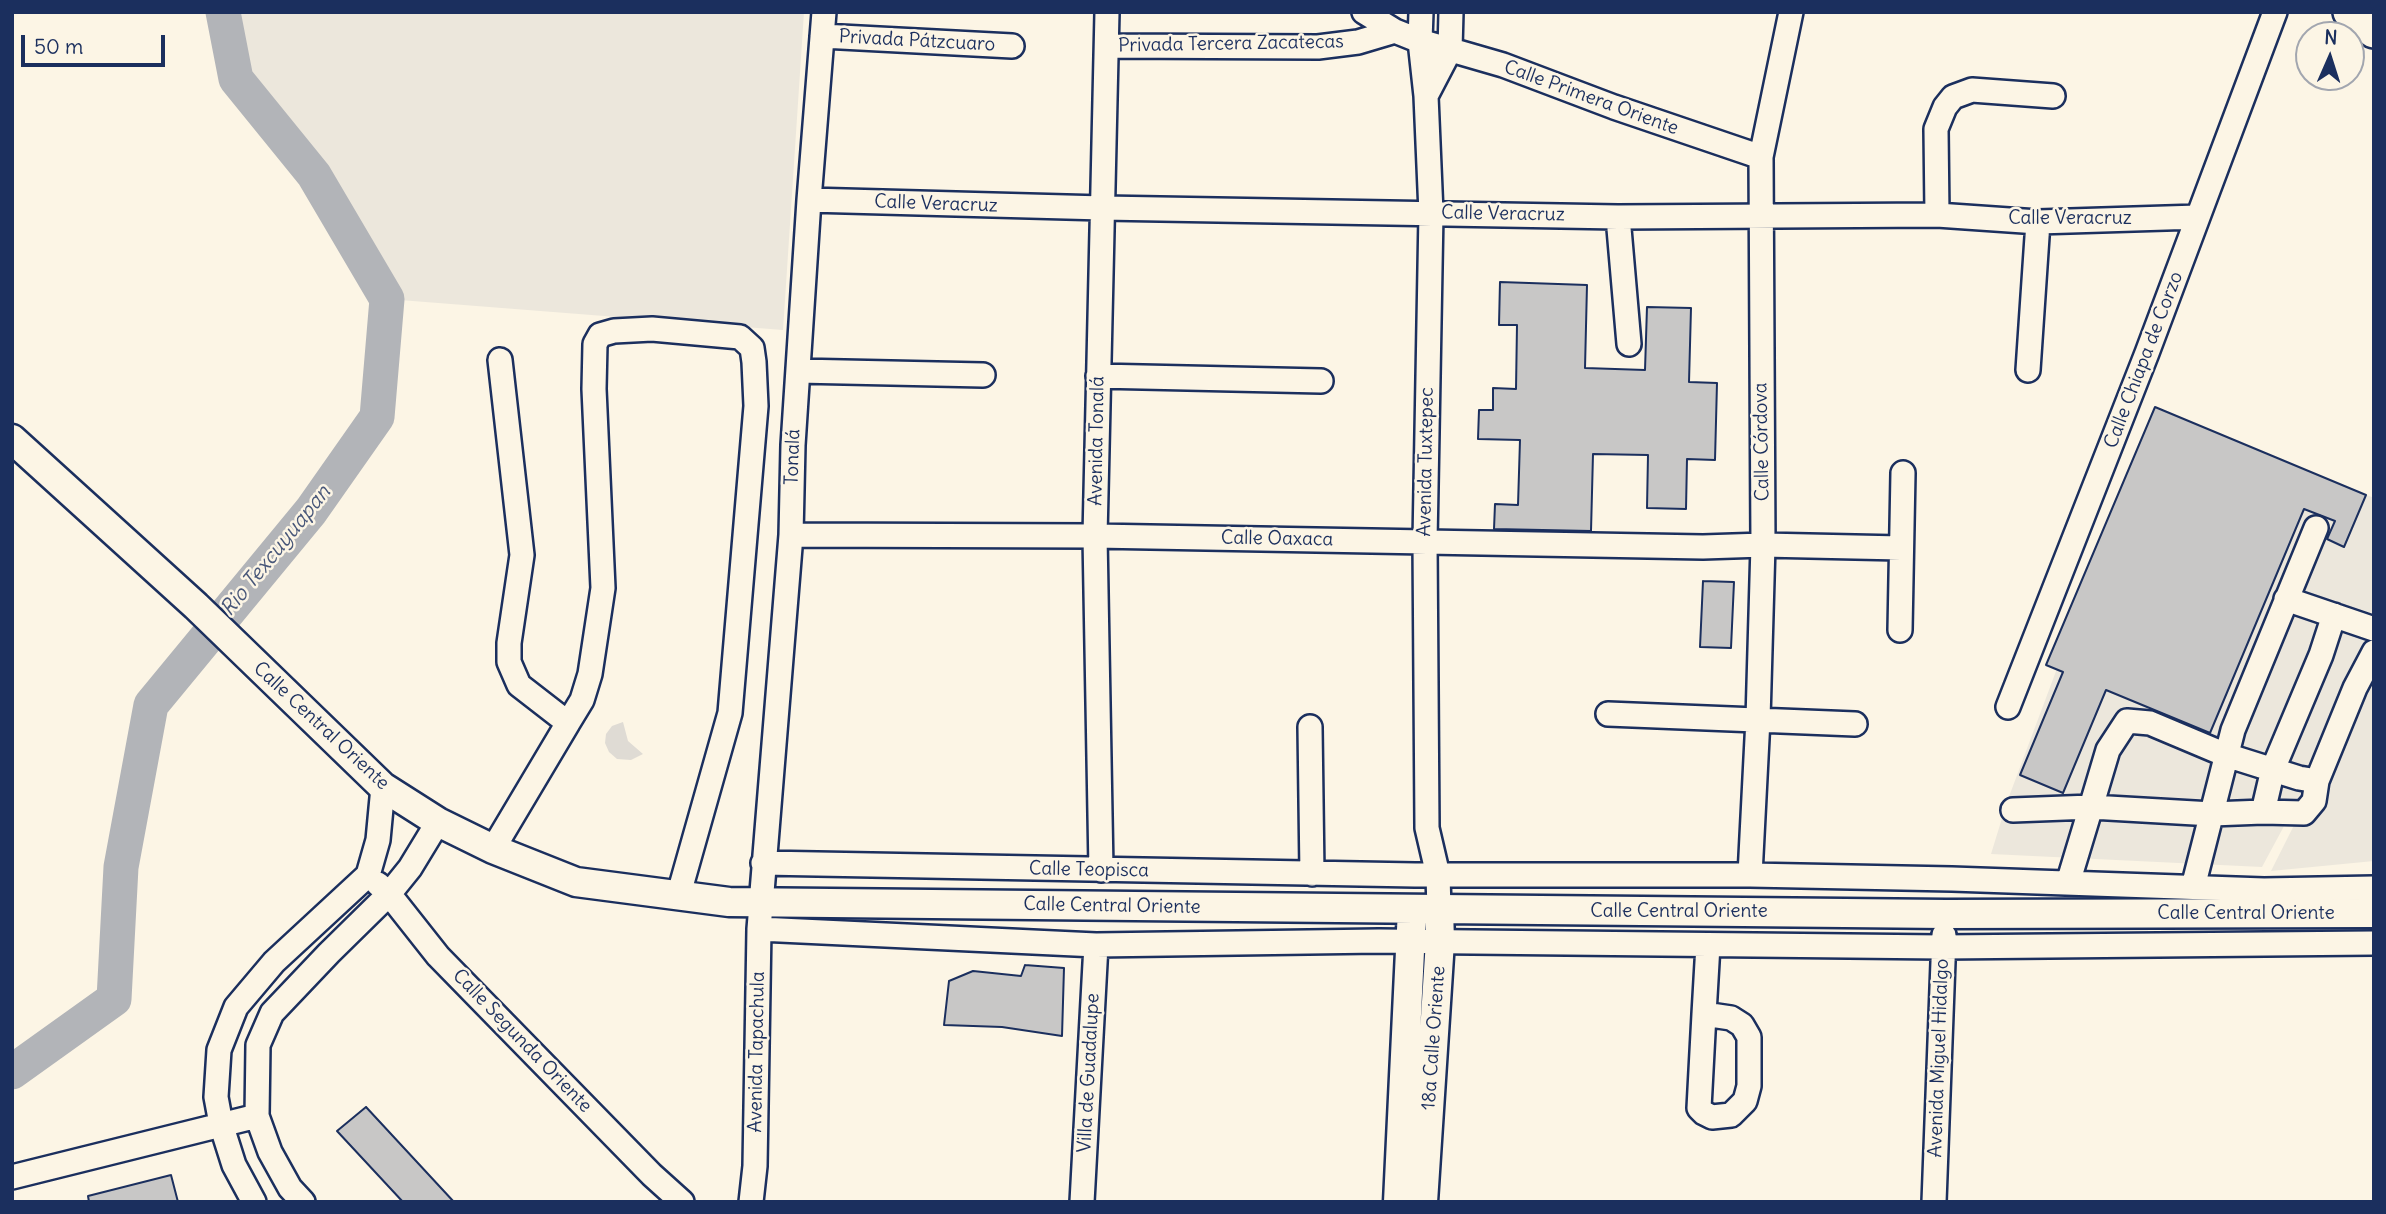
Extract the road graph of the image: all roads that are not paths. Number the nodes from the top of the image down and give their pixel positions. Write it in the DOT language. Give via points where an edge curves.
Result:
graph roads {
  1 [pos="824,12"];
  2 [pos="1107,12"];
  3 [pos="1364,12"];
  4 [pos="1421,12"];
  5 [pos="1451,12"];
  6 [pos="1791,12"];
  7 [pos="2275,12"];
  8 [pos="2350,12"];
  9 [pos="2374,31"];
  10 [pos="1395,32"];
  11 [pos="822,36"];
  12 [pos="1420,41"];
  13 [pos="1012,46"];
  14 [pos="1107,46"];
  15 [pos="1450,50"];
  16 [pos="1426,96"];
  17 [pos="2053,96"];
  18 [pos="1761,157"];
  19 [pos="808,200"];
  20 [pos="1102,208"];
  21 [pos="1431,213"];
  22 [pos="1937,215"];
  23 [pos="1618,217"];
  24 [pos="1760,217"];
  25 [pos="2197,217"];
  26 [pos="2038,222"];
  27 [pos="1629,344"];
  28 [pos="500,360"];
  29 [pos="2028,370"];
  30 [pos="798,371"];
  31 [pos="983,375"];
  32 [pos="1098,376"];
  33 [pos="1321,382"];
  34 [pos="12,439"];
  35 [pos="1903,473"];
  36 [pos="2316,528"];
  37 [pos="791,535"];
  38 [pos="1095,536"];
  39 [pos="1425,541"];
  40 [pos="1763,545"];
  41 [pos="1901,548"];
  42 [pos="2286,599"];
  43 [pos="2333,615"];
  44 [pos="2374,629"];
  45 [pos="1900,630"];
  46 [pos="2374,652"];
  47 [pos="2008,707"];
  48 [pos="1608,714"];
  49 [pos="1758,719"];
  50 [pos="568,723"];
  51 [pos="1855,724"];
  52 [pos="1310,727"];
  53 [pos="2227,755"];
  54 [pos="2273,769"];
  55 [pos="2317,781"];
  56 [pos="383,788"];
  57 [pos="2091,807"];
  58 [pos="2013,810"];
  59 [pos="2263,811"];
  60 [pos="2212,814"];
  61 [pos="438,822"];
  62 [pos="494,849"];
  63 [pos="763,863"];
  64 [pos="1101,870"];
  65 [pos="1312,874"];
  66 [pos="368,875"];
  67 [pos="1427,875"];
  68 [pos="1750,875"];
  69 [pos="2068,883"];
  70 [pos="2193,887"];
  71 [pos="2374,888"];
  72 [pos="389,894"];
  73 [pos="678,897"];
  74 [pos="1425,910"];
  75 [pos="1946,914"];
  76 [pos="2374,914"];
  77 [pos="760,915"];
  78 [pos="1410,941"];
  79 [pos="1440,942"];
  80 [pos="2374,943"];
  81 [pos="1096,945"];
  82 [pos="1707,945"];
  83 [pos="1942,947"];
  84 [pos="1704,1014"];
  85 [pos="257,1115"];
  86 [pos="221,1124"];
  87 [pos="12,1177"];
  88 [pos="254,1202"];
  89 [pos="303,1202"];
  90 [pos="682,1202"];
  91 [pos="751,1202"];
  92 [pos="1082,1202"];
  93 [pos="1398,1202"];
  94 [pos="1423,1202"];
  95 [pos="1934,1202"];
  1 -- 11 [label="street, Tonalá"];
  2 -- 14 [label="street, Avenida Tonalá"];
  3 -- 10 [label="street, Calle Primera Oriente"];
  4 -- 12 [label="street, Avenida Tuxtepec"];
  5 -- 15 [label="street"];
  6 -- 18 [label="street, Calle Córdova"];
  7 -- 25 [label="street, Calle Chiapa de Corzo"];
  8 -- 9 [label="highway"];
  10 -- 12 [label="street, Calle Primera Oriente"];
  10 -- 14 [label="street, Privada Tercera Zacatecas" via="1318,47"];
  11 -- 13 [label="street, Privada Pátzcuaro"];
  11 -- 19 [label="street, Tonalá"];
  12 -- 15 [label="street, Calle Primera Oriente"];
  12 -- 16 [label="street, Avenida Tuxtepec"];
  14 -- 20 [label="street, Avenida Tonalá"];
  15 -- 16 [label="street, Avenida Tuxtepec"];
  15 -- 18 [label="street, Calle Primera Oriente"];
  16 -- 21 [label="street, Avenida Tuxtepec"];
  17 -- 22 [label="street" via="1972,90 1953,97 1936,129"];
  18 -- 24 [label="street, Calle Córdova"];
  19 -- 20 [label="street, Calle Veracruz"];
  19 -- 30 [label="street, Tonalá"];
  20 -- 21 [label="street, Calle Veracruz"];
  20 -- 32 [label="street, Avenida Tonalá"];
  21 -- 23 [label="street, Calle Veracruz"];
  21 -- 39 [label="street, Avenida Tuxtepec"];
  22 -- 24 [label="street, Calle Veracruz"];
  22 -- 26 [label="street, Calle Veracruz"];
  23 -- 24 [label="street, Calle Veracruz"];
  23 -- 27 [label="street"];
  24 -- 40 [label="street, Calle Córdova"];
  25 -- 26 [label="street, Calle Veracruz"];
  25 -- 47 [label="street, Calle Chiapa de Corzo"];
  26 -- 29 [label="street"];
  28 -- 50 [label="street" via="522,555 509,662 519,685"];
  30 -- 31 [label="street"];
  30 -- 37 [label="street, Tonalá"];
  32 -- 33 [label="street"];
  32 -- 38 [label="street, Avenida Tonalá"];
  34 -- 56 [label="main road, Calle Central Oriente" via="196,606"];
  35 -- 41 [label="street"];
  36 -- 42 [label="street"];
  37 -- 38 [label="street, Calle Oaxaca"];
  37 -- 63 [label="street, Tonalá"];
  38 -- 39 [label="street, Calle Oaxaca"];
  38 -- 64 [label="street, Avenida Tonalá"];
  39 -- 40 [label="street, Calle Oaxaca"];
  39 -- 67 [label="street, Avenida Tuxtepec"];
  40 -- 41 [label="street, Calle Oaxaca"];
  40 -- 49 [label="street, Calle Córdova"];
  41 -- 45 [label="street"];
  42 -- 43 [label="street"];
  42 -- 53 [label="street"];
  43 -- 44 [label="street"];
  43 -- 54 [label="street"];
  46 -- 55 [label="street"];
  48 -- 49 [label="street"];
  49 -- 51 [label="street"];
  49 -- 68 [label="street, Calle Córdova"];
  50 -- 62 [label="street"];
  50 -- 73 [label="street" via="590,674 603,588 595,344 600,335 614,331 652,329 740,337 752,348 755,406 730,713"];
  52 -- 65 [label="street"];
  53 -- 54 [label="street"];
  53 -- 57 [label="street" via="2150,723 2127,721 2108,750"];
  53 -- 60 [label="street"];
  54 -- 55 [label="street"];
  54 -- 59 [label="street"];
  55 -- 59 [label="street" via="2314,801 2304,813"];
  56 -- 61 [label="main road, Calle Central Oriente"];
  56 -- 66 [label="street" via="381,825"];
  57 -- 58 [label="street"];
  57 -- 60 [label="street"];
  57 -- 69 [label="street"];
  59 -- 60 [label="street"];
  60 -- 70 [label="street"];
  61 -- 62 [label="main road, Calle Central Oriente"];
  61 -- 72 [label="street"];
  62 -- 73 [label="main road, Calle Central Oriente" via="576,883"];
  63 -- 64 [label="street, Calle Teopisca"];
  63 -- 77 [label="street, Tonalá"];
  64 -- 65 [label="street, Calle Teopisca"];
  65 -- 67 [label="street, Calle Teopisca"];
  66 -- 72 [label="street, Calle Segunda Oriente"];
  66 -- 86 [label="street" via="274,962 236,1007 219,1050 216,1097"];
  67 -- 68 [label="street, Calle Teopisca"];
  67 -- 74 [label="street, 18a Calle Oriente"];
  68 -- 69 [label="street, Calle Teopisca"];
  69 -- 70 [label="street, Calle Teopisca"];
  70 -- 71 [label="street, Calle Teopisca"];
  72 -- 85 [label="street" via="272,1013 258,1045"];
  72 -- 90 [label="street, Calle Segunda Oriente" via="438,956"];
  73 -- 77 [label="main road, Calle Central Oriente" via="729,902"];
  74 -- 75 [label="main road, Calle Central Oriente"];
  74 -- 77 [label="main road, Calle Central Oriente"];
  74 -- 78 [label="main road, 18a Calle Oriente"];
  74 -- 79 [label="main road, 18a Calle Oriente"];
  75 -- 76 [label="main road, Calle Central Oriente"];
  75 -- 83 [label="street, Avenida Miguel Hidalgo"];
  77 -- 81 [label="street"];
  77 -- 91 [label="street, Avenida Tapachula"];
  78 -- 79 [label="street"];
  78 -- 81 [label="street"];
  78 -- 93 [label="main road, 18a Calle Oriente"];
  79 -- 82 [label="street"];
  79 -- 94 [label="main road, 18a Calle Oriente"];
  80 -- 83 [label="street"];
  81 -- 92 [label="street, Villa de Guadalupe"];
  82 -- 83 [label="street"];
  82 -- 84 [label="street"];
  83 -- 95 [label="street, Avenida Miguel Hidalgo"];
  85 -- 86 [label="street"];
  85 -- 89 [label="street" via="270,1152"];
  86 -- 87 [label="street"];
  86 -- 88 [label="street" via="234,1165"];
}
